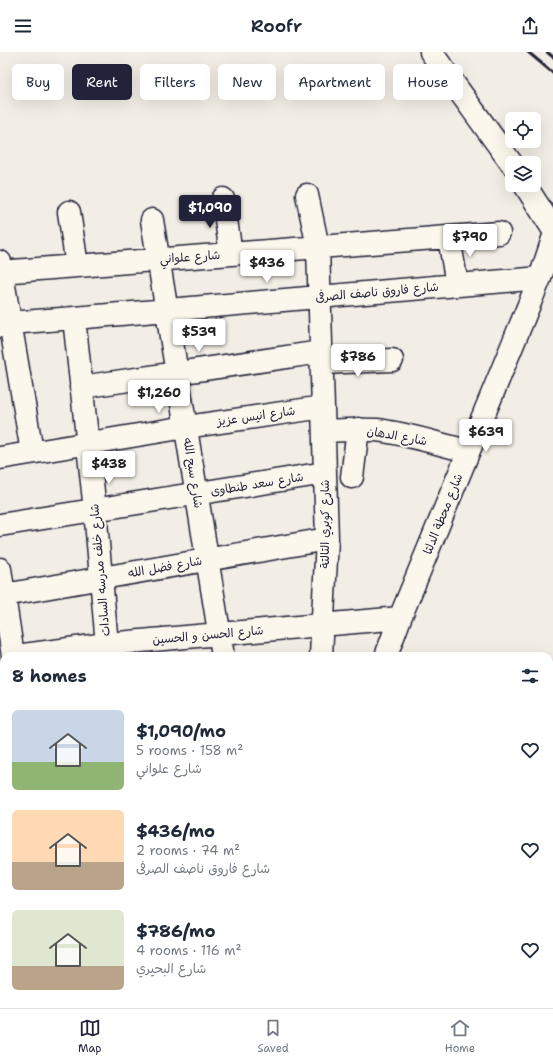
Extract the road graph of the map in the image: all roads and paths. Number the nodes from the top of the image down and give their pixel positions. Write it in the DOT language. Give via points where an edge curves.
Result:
graph roads {
  1 [pos="431,52"];
  2 [pos="506,156"];
  3 [pos="529,192"];
  4 [pos="307,195"];
  5 [pos="223,199"];
  6 [pos="69,212"];
  7 [pos="152,220"];
  8 [pos="553,229"];
  9 [pos="499,233"];
  10 [pos="449,237"];
  11 [pos="553,239"];
  12 [pos="318,247"];
  13 [pos="230,254"];
  14 [pos="158,260"];
  15 [pos="77,266"];
  16 [pos="1,269"];
  17 [pos="540,278"];
  18 [pos="457,285"];
  19 [pos="320,297"];
  20 [pos="167,310"];
  21 [pos="74,318"];
  22 [pos="5,325"];
  23 [pos="322,358"];
  24 [pos="392,360"];
  25 [pos="177,373"];
  26 [pos="81,387"];
  27 [pos="323,406"];
  28 [pos="186,427"];
  29 [pos="358,429"];
  30 [pos="324,431"];
  31 [pos="88,443"];
  32 [pos="468,451"];
  33 [pos="32,452"];
  34 [pos="0,458"];
  35 [pos="325,473"];
  36 [pos="352,478"];
  37 [pos="197,493"];
  38 [pos="95,510"];
  39 [pos="0,525"];
  40 [pos="327,539"];
  41 [pos="208,559"];
  42 [pos="0,569"];
  43 [pos="102,578"];
  44 [pos="4,595"];
  45 [pos="400,618"];
  46 [pos="322,625"];
  47 [pos="220,634"];
  48 [pos="108,650"];
  49 [pos="12,652"];
  50 [pos="77,652"];
  51 [pos="222,652"];
  52 [pos="321,652"];
  53 [pos="387,652"];
  1 -- 2 [label="street"];
  3 -- 8 [label="street"];
  4 -- 12 [label="street, شارع كوبري التالتة"];
  5 -- 13 [label="street"];
  6 -- 15 [label="street"];
  7 -- 14 [label="street, شارع سبح الله"];
  9 -- 10 [label="street, شارع علواني"];
  10 -- 12 [label="street, شارع علواني"];
  10 -- 18 [label="street"];
  11 -- 17 [label="street, شارع محطة الدلتا"];
  12 -- 13 [label="street, شارع علواني"];
  12 -- 19 [label="street, شارع كوبري التالتة"];
  13 -- 14 [label="street, شارع علواني"];
  14 -- 15 [label="street, شارع علواني"];
  14 -- 20 [label="street, شارع سبح الله"];
  15 -- 16 [label="street, شارع علواني"];
  16 -- 22 [label="street"];
  17 -- 18 [label="street, شارع فاروق ناصف الصرفى"];
  17 -- 32 [label="street, شارع محطة الدلتا"];
  18 -- 19 [label="street, شارع فاروق ناصف الصرفى"];
  19 -- 20 [label="street, شارع فاروق ناصف الصرفى"];
  19 -- 23 [label="street, شارع كوبري التالتة"];
  20 -- 21 [label="street, شارع فاروق ناصف الصرفى"];
  20 -- 25 [label="street, شارع سبح الله"];
  21 -- 22 [label="street, شارع فاروق ناصف الصرفى"];
  21 -- 26 [label="street, شارع خلف مدرسه السادات"];
  22 -- 33 [label="street"];
  23 -- 24 [label="street"];
  23 -- 25 [label="street"];
  23 -- 27 [label="street, شارع كوبري التالتة"];
  25 -- 26 [label="street"];
  25 -- 28 [label="street, شارع سبح الله"];
  26 -- 31 [label="street, شارع خلف مدرسه السادات"];
  27 -- 28 [label="street, شارع انيس عزيز"];
  27 -- 30 [label="street, شارع كوبري التالتة"];
  28 -- 31 [label="street, شارع انيس عزيز"];
  28 -- 37 [label="street, شارع سبح الله"];
  29 -- 30 [label="street, شارع الدهان"];
  29 -- 32 [label="street, شارع الدهان" via="395,433"];
  29 -- 36 [label="street"];
  30 -- 35 [label="street, شارع كوبري التالتة"];
  31 -- 33 [label="street, شارع انيس عزيز"];
  31 -- 38 [label="street, شارع خلف مدرسه السادات"];
  32 -- 45 [label="street, شارع محطة الدلتا"];
  33 -- 34 [label="street, شارع انيس عزيز"];
  35 -- 37 [label="street, شارع سعد طنطاوى"];
  35 -- 40 [label="street, شارع كوبري التالتة"];
  37 -- 38 [label="street, شارع سعد طنطاوى"];
  37 -- 41 [label="street, شارع سبح الله"];
  38 -- 39 [label="street, شارع سعد طنطاوى"];
  38 -- 43 [label="street, شارع خلف مدرسه السادات"];
  40 -- 41 [label="street, شارع فضل الله"];
  40 -- 46 [label="street, شارع كوبري التالتة"];
  41 -- 43 [label="street, شارع فضل الله"];
  41 -- 47 [label="street, شارع سبح الله"];
  42 -- 44 [label="street"];
  43 -- 44 [label="street, شارع فضل الله"];
  43 -- 48 [label="street, شارع خلف مدرسه السادات"];
  44 -- 49 [label="street"];
  45 -- 46 [label="street, شارع الحسن و الحسين"];
  45 -- 53 [label="street, شارع محطة الدلتا"];
  46 -- 47 [label="street, شارع الحسن و الحسين"];
  46 -- 52 [label="street, شارع كوبري التالتة"];
  47 -- 48 [label="street, شارع الحسن و الحسين"];
  47 -- 51 [label="street, شارع سبح الله"];
  48 -- 50 [label="street, شارع الحسن و الحسين"];
}
